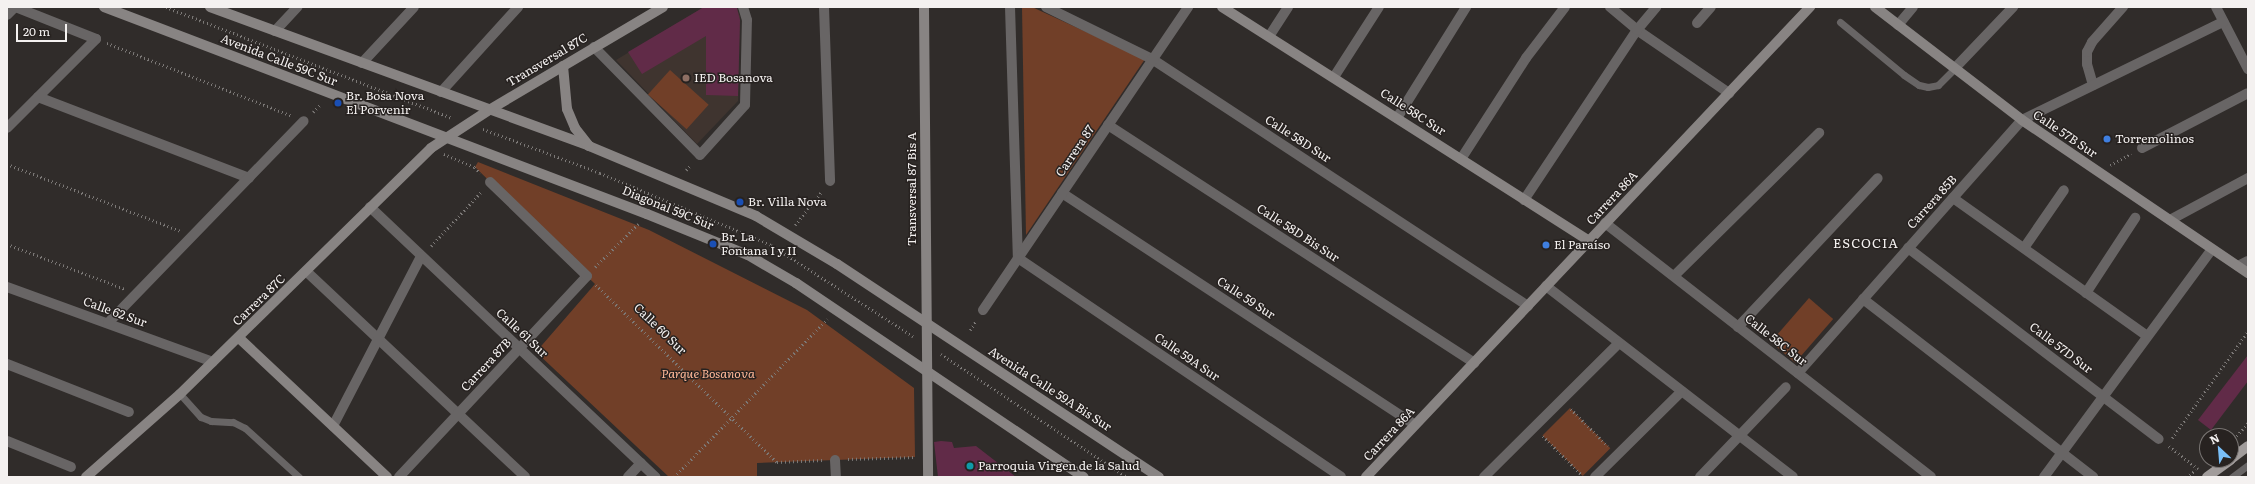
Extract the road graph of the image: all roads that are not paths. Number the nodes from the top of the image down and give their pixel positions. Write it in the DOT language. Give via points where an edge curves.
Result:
graph roads {
  1 [pos="15,7"];
  2 [pos="104,7"];
  3 [pos="210,7"];
  4 [pos="297,7"];
  5 [pos="414,7"];
  6 [pos="518,7"];
  7 [pos="663,7"];
  8 [pos="743,7"];
  9 [pos="824,7"];
  10 [pos="924,7"];
  11 [pos="1010,7"];
  12 [pos="1046,7"];
  13 [pos="1188,7"];
  14 [pos="1222,7"];
  15 [pos="1288,7"];
  16 [pos="1379,7"];
  17 [pos="1466,7"];
  18 [pos="1565,7"];
  19 [pos="1610,7"];
  20 [pos="1656,7"];
  21 [pos="1711,7"];
  22 [pos="1810,7"];
  23 [pos="1875,7"];
  24 [pos="1913,7"];
  25 [pos="2013,7"];
  26 [pos="2123,7"];
  27 [pos="2216,7"];
  28 [pos="7,15"];
  29 [pos="1840,22"];
  30 [pos="2223,22"];
  31 [pos="1697,23"];
  32 [pos="1898,25"];
  33 [pos="1638,30"];
  34 [pos="275,31"];
  35 [pos="1270,35"];
  36 [pos="594,47"];
  37 [pos="1152,59"];
  38 [pos="362,63"];
  39 [pos="563,66"];
  40 [pos="1954,69"];
  41 [pos="2248,69"];
  42 [pos="1334,77"];
  43 [pos="2093,85"];
  44 [pos="441,92"];
  45 [pos="1729,93"];
  46 [pos="2248,93"];
  47 [pos="38,97"];
  48 [pos="489,110"];
  49 [pos="1397,118"];
  50 [pos="2022,120"];
  51 [pos="304,121"];
  52 [pos="1108,125"];
  53 [pos="7,128"];
  54 [pos="1819,133"];
  55 [pos="445,137"];
  56 [pos="589,146"];
  57 [pos="2142,148"];
  58 [pos="1461,159"];
  59 [pos="249,178"];
  60 [pos="1878,178"];
  61 [pos="2248,178"];
  62 [pos="830,181"];
  63 [pos="490,182"];
  64 [pos="2064,190"];
  65 [pos="1062,193"];
  66 [pos="1953,198"];
  67 [pos="1524,200"];
  68 [pos="370,207"];
  69 [pos="2135,218"];
  70 [pos="2170,220"];
  71 [pos="1606,224"];
  72 [pos="1589,241"];
  73 [pos="1908,248"];
  74 [pos="2024,248"];
  75 [pos="2212,249"];
  76 [pos="421,256"];
  77 [pos="1018,258"];
  78 [pos="2248,261"];
  79 [pos="2238,266"];
  80 [pos="307,272"];
  81 [pos="2248,273"];
  82 [pos="1674,276"];
  83 [pos="1546,286"];
  84 [pos="7,287"];
  85 [pos="2086,293"];
  86 [pos="1864,299"];
  87 [pos="1528,306"];
  88 [pos="983,310"];
  89 [pos="926,323"];
  90 [pos="108,324"];
  91 [pos="1738,327"];
  92 [pos="2148,336"];
  93 [pos="239,338"];
  94 [pos="378,339"];
  95 [pos="1620,343"];
  96 [pos="520,348"];
  97 [pos="213,362"];
  98 [pos="1474,363"];
  99 [pos="7,364"];
  100 [pos="927,370"];
  101 [pos="1798,373"];
  102 [pos="1786,387"];
  103 [pos="1682,391"];
  104 [pos="180,394"];
  105 [pos="2103,396"];
  106 [pos="129,412"];
  107 [pos="458,414"];
  108 [pos="1415,425"];
  109 [pos="333,426"];
  110 [pos="1740,436"];
  111 [pos="7,441"];
  112 [pos="2163,442"];
  113 [pos="2248,446"];
  114 [pos="2062,453"];
  115 [pos="2239,453"];
  116 [pos="835,460"];
  117 [pos="641,463"];
  118 [pos="2248,465"];
  119 [pos="71,467"];
  120 [pos="2220,468"];
  121 [pos="86,477"];
  122 [pos="300,477"];
  123 [pos="387,477"];
  124 [pos="399,477"];
  125 [pos="525,477"];
  126 [pos="628,477"];
  127 [pos="656,477"];
  128 [pos="836,477"];
  129 [pos="928,477"];
  130 [pos="1084,477"];
  131 [pos="1159,477"];
  132 [pos="1341,477"];
  133 [pos="1366,477"];
  134 [pos="1484,477"];
  135 [pos="1595,477"];
  136 [pos="1700,477"];
  137 [pos="1793,477"];
  138 [pos="1931,477"];
  139 [pos="2044,477"];
  140 [pos="2093,477"];
  141 [pos="2207,477"];
  142 [pos="2232,477"];
  1 -- 28 [label="street"];
  1 -- 47 [label="street" via="96,39"];
  2 -- 55 [label="street, Avenida Calle 59C Sur"];
  3 -- 34 [label="street, Avenida Calle 59C Sur"];
  4 -- 34 [label="street"];
  5 -- 38 [label="street"];
  6 -- 44 [label="street"];
  7 -- 36 [label="street, Transversal 87C"];
  8 -- 36 [label="street" via="747,20 745,105 700,155"];
  9 -- 62 [label="street"];
  10 -- 89 [label="street, Transversal 87 Bis A"];
  11 -- 77 [label="street"];
  12 -- 37 [label="street, Calle 58D Sur"];
  13 -- 37 [label="street, Carrera 87"];
  14 -- 35 [label="street, Calle 58C Sur"];
  15 -- 35 [label="street"];
  16 -- 42 [label="street"];
  17 -- 49 [label="street"];
  18 -- 58 [label="street" via="1526,58"];
  19 -- 33 [label="street"];
  20 -- 33 [label="street"];
  21 -- 31 [label="street"];
  22 -- 45 [label="street, Carrera 86A"];
  23 -- 32 [label="street, Calle 57B Sur"];
  24 -- 32 [label="street"];
  25 -- 40 [label="street"];
  26 -- 43 [label="street" via="2092,42 2087,52 2087,64"];
  27 -- 30 [label="street"];
  29 -- 40 [label="lane" via="1904,75 1920,85 1938,85"];
  30 -- 41 [label="street"];
  30 -- 43 [label="street"];
  32 -- 40 [label="street, Calle 57B Sur"];
  33 -- 45 [label="street"];
  33 -- 67 [label="street"];
  34 -- 38 [label="street, Avenida Calle 59C Sur"];
  35 -- 42 [label="street, Calle 58C Sur"];
  36 -- 39 [label="street, Transversal 87C"];
  37 -- 52 [label="street, Carrera 87"];
  37 -- 87 [label="street, Calle 58D Sur"];
  38 -- 44 [label="street, Avenida Calle 59C Sur"];
  39 -- 48 [label="street, Transversal 87C"];
  39 -- 56 [label="street" via="566,109 575,128"];
  40 -- 50 [label="street, Calle 57B Sur"];
  42 -- 49 [label="street, Calle 58C Sur"];
  43 -- 50 [label="street"];
  44 -- 48 [label="street, Avenida Calle 59C Sur"];
  45 -- 71 [label="street, Carrera 86A"];
  46 -- 57 [label="street"];
  47 -- 53 [label="street"];
  47 -- 59 [label="street"];
  48 -- 55 [label="street, Transversal 87C"];
  48 -- 56 [label="street"];
  49 -- 58 [label="street, Calle 58C Sur"];
  50 -- 66 [label="street, Carrera 85B"];
  50 -- 70 [label="street, Calle 57B Sur"];
  51 -- 59 [label="street"];
  52 -- 65 [label="street, Carrera 87"];
  52 -- 98 [label="street, Calle 58D Bis Sur"];
  54 -- 82 [label="street"];
  55 -- 68 [label="street, Carrera 87C" via="413,163"];
  55 -- 100 [label="street, Diagonal 59C Sur" via="748,255 796,283"];
  56 -- 89 [label="street" via="677,181 788,233"];
  58 -- 67 [label="street, Calle 58C Sur"];
  59 -- 90 [label="street"];
  60 -- 91 [label="street"];
  61 -- 70 [label="street"];
  63 -- 96 [label="street, Carrera 87B" via="587,276"];
  64 -- 74 [label="street"];
  65 -- 77 [label="street, Carrera 87"];
  65 -- 108 [label="street, Calle 59 Sur"];
  66 -- 73 [label="street, Carrera 85B"];
  66 -- 74 [label="street"];
  67 -- 72 [label="street, Calle 58C Sur"];
  68 -- 76 [label="street, Calle 61 Sur"];
  68 -- 80 [label="street, Carrera 87C"];
  69 -- 85 [label="street"];
  70 -- 75 [label="street, Calle 57B Sur"];
  71 -- 72 [label="street, Carrera 86A"];
  71 -- 82 [label="street, Calle 58C Sur"];
  72 -- 83 [label="street, Carrera 86A"];
  73 -- 86 [label="street, Carrera 85B"];
  73 -- 105 [label="street, Calle 57D Sur"];
  74 -- 85 [label="street"];
  75 -- 79 [label="street, Calle 57B Sur"];
  75 -- 92 [label="street"];
  76 -- 94 [label="street"];
  76 -- 96 [label="street, Calle 61 Sur"];
  77 -- 88 [label="street, Carrera 87"];
  77 -- 132 [label="street, Calle 59A Sur"];
  78 -- 79 [label="street"];
  79 -- 81 [label="street, Calle 57B Sur"];
  80 -- 93 [label="street, Carrera 87C"];
  80 -- 94 [label="street"];
  82 -- 91 [label="street, Calle 58C Sur"];
  83 -- 87 [label="street, Carrera 86A"];
  83 -- 95 [label="street"];
  84 -- 90 [label="street, Calle 62 Sur"];
  85 -- 92 [label="street"];
  86 -- 101 [label="street, Carrera 85B"];
  86 -- 114 [label="street"];
  87 -- 98 [label="street, Carrera 86A"];
  89 -- 100 [label="street, Transversal 87 Bis A"];
  89 -- 131 [label="street, Avenida Calle 59A Bis Sur"];
  90 -- 97 [label="street, Calle 62 Sur"];
  91 -- 101 [label="street, Calle 58C Sur"];
  92 -- 105 [label="street"];
  93 -- 97 [label="street, Carrera 87C"];
  93 -- 109 [label="street"];
  94 -- 107 [label="street"];
  94 -- 109 [label="street"];
  95 -- 103 [label="street"];
  95 -- 134 [label="street"];
  96 -- 107 [label="street, Carrera 87B"];
  96 -- 117 [label="street, Calle 61 Sur"];
  97 -- 104 [label="street, Carrera 87C"];
  98 -- 108 [label="street, Carrera 86A"];
  99 -- 106 [label="street"];
  100 -- 129 [label="street, Transversal 87 Bis A"];
  100 -- 130 [label="street"];
  101 -- 138 [label="street, Calle 58C Sur"];
  102 -- 110 [label="street"];
  103 -- 110 [label="street"];
  103 -- 135 [label="street"];
  104 -- 121 [label="street, Carrera 87C"];
  104 -- 122 [label="lane" via="201,417 233,422 245,428"];
  105 -- 112 [label="street, Calle 57D Sur"];
  105 -- 114 [label="street"];
  107 -- 124 [label="street, Carrera 87B"];
  107 -- 125 [label="street"];
  108 -- 133 [label="street, Carrera 86A"];
  109 -- 123 [label="street"];
  110 -- 136 [label="street"];
  110 -- 137 [label="street"];
  111 -- 119 [label="street"];
  113 -- 115 [label="main road"];
  114 -- 139 [label="street"];
  114 -- 140 [label="street"];
  116 -- 128 [label="street"];
  117 -- 126 [label="street"];
  117 -- 127 [label="street, Calle 61 Sur"];
  118 -- 142 [label="lane"];
  120 -- 141 [label="main road"];
}
